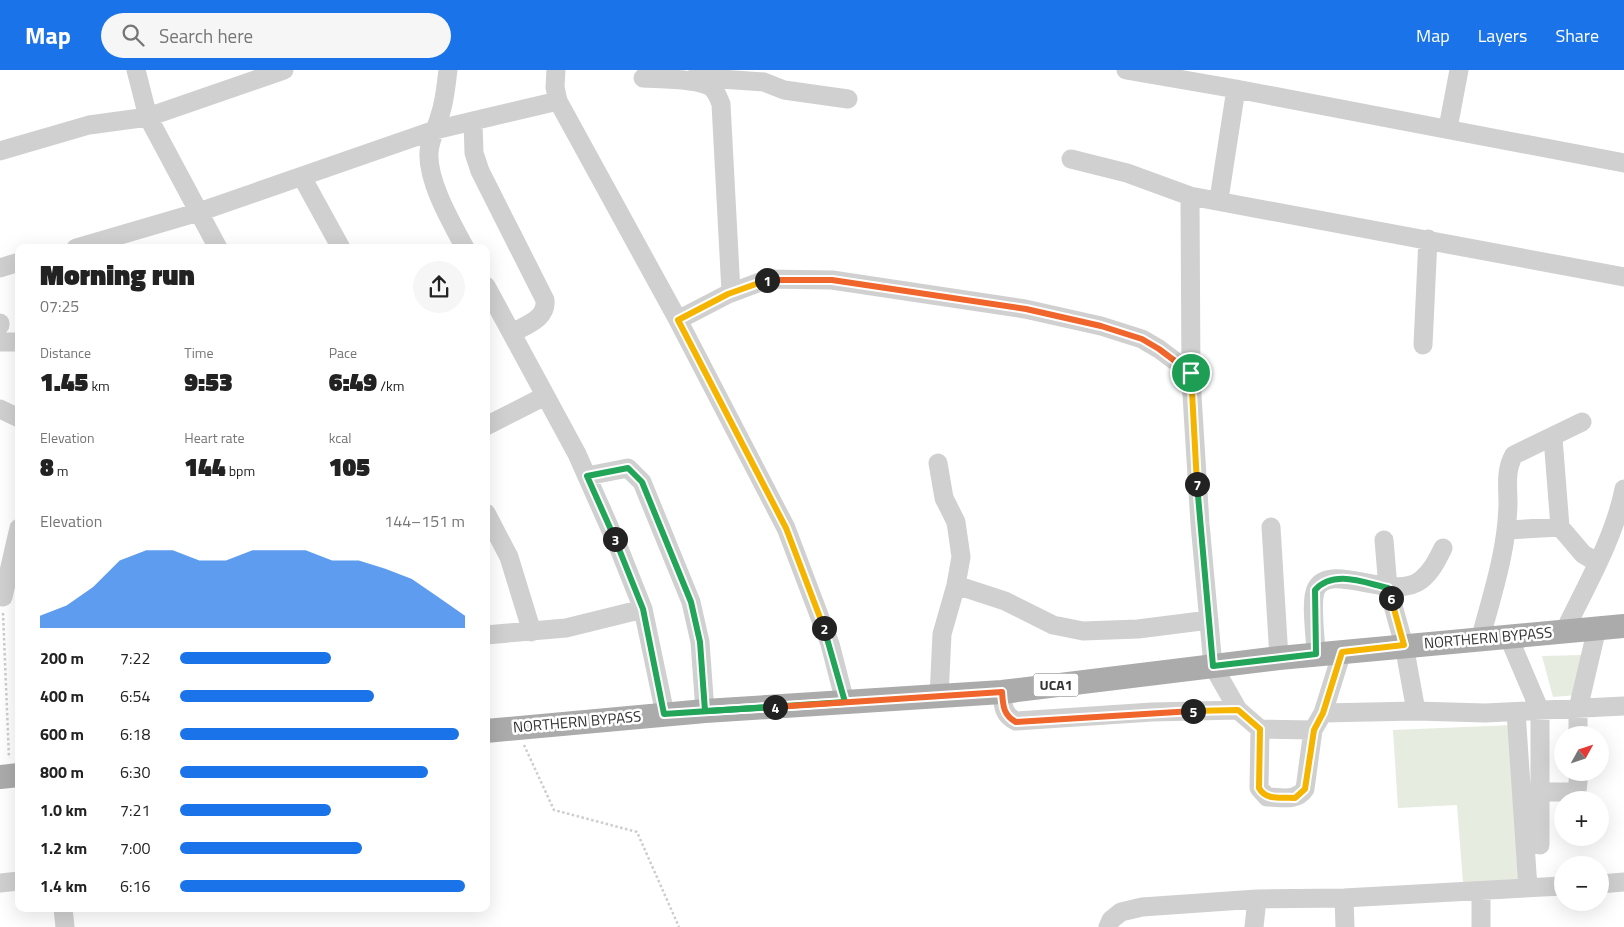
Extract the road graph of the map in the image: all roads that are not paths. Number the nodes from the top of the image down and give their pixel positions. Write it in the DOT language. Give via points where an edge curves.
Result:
graph roads {
  1 [pos="136,70"];
  2 [pos="284,70"];
  3 [pos="448,70"];
  4 [pos="556,70"];
  5 [pos="697,70"];
  6 [pos="1126,70"];
  7 [pos="1460,70"];
  8 [pos="1151,72"];
  9 [pos="643,78"];
  10 [pos="1236,88"];
  11 [pos="848,99"];
  12 [pos="558,101"];
  13 [pos="148,117"];
  14 [pos="473,122"];
  15 [pos="1448,128"];
  16 [pos="435,130"];
  17 [pos="0,151"];
  18 [pos="1071,159"];
  19 [pos="1624,163"];
  20 [pos="302,177"];
  21 [pos="1190,196"];
  22 [pos="1220,199"];
  23 [pos="199,212"];
  24 [pos="1428,239"];
  25 [pos="99,244"];
  26 [pos="216,244"];
  27 [pos="339,244"];
  28 [pos="463,244"];
  29 [pos="15,263"];
  30 [pos="0,268"];
  31 [pos="1624,277"];
  32 [pos="732,292"];
  33 [pos="490,293"];
  34 [pos="678,320"];
  35 [pos="512,333"];
  36 [pos="0,342"];
  37 [pos="15,342"];
  38 [pos="1422,345"];
  39 [pos="1191,373"];
  40 [pos="544,396"];
  41 [pos="0,409"];
  42 [pos="15,416"];
  43 [pos="1582,422"];
  44 [pos="490,424"];
  45 [pos="1553,438"];
  46 [pos="938,463"];
  47 [pos="587,476"];
  48 [pos="1624,489"];
  49 [pos="1622,511"];
  50 [pos="490,521"];
  51 [pos="1271,527"];
  52 [pos="1560,527"];
  53 [pos="1507,530"];
  54 [pos="1384,540"];
  55 [pos="1443,548"];
  56 [pos="15,551"];
  57 [pos="1598,563"];
  58 [pos="956,585"];
  59 [pos="1388,588"];
  60 [pos="7,597"];
  61 [pos="643,609"];
  62 [pos="1209,620"];
  63 [pos="1624,626"];
  64 [pos="1597,628"];
  65 [pos="532,632"];
  66 [pos="1564,632"];
  67 [pos="490,635"];
  68 [pos="1509,638"];
  69 [pos="1480,640"];
  70 [pos="1404,645"];
  71 [pos="1342,652"];
  72 [pos="1316,654"];
  73 [pos="1279,658"];
  74 [pos="1213,666"];
  75 [pos="1002,692"];
  76 [pos="939,697"];
  77 [pos="845,702"];
  78 [pos="1624,706"];
  79 [pos="1578,709"];
  80 [pos="1238,710"];
  81 [pos="1540,710"];
  82 [pos="705,711"];
  83 [pos="1416,711"];
  84 [pos="1516,712"];
  85 [pos="1323,713"];
  86 [pos="664,714"];
  87 [pos="1578,726"];
  88 [pos="1260,729"];
  89 [pos="1314,730"];
  90 [pos="490,731"];
  91 [pos="1578,781"];
  92 [pos="1540,792"];
  93 [pos="1540,845"];
  94 [pos="15,880"];
  95 [pos="0,882"];
  96 [pos="1624,882"];
  97 [pos="1609,883"];
  98 [pos="1554,886"];
  99 [pos="1528,888"];
  100 [pos="1481,891"];
  101 [pos="1344,898"];
  102 [pos="1257,899"];
  103 [pos="63,912"];
  104 [pos="65,927"];
  105 [pos="1108,927"];
  106 [pos="1254,927"];
  107 [pos="1345,927"];
  108 [pos="1481,927"];
  1 -- 13 [label="street"];
  2 -- 13 [label="street"];
  3 -- 16 [label="street"];
  4 -- 12 [label="street"];
  5 -- 11 [label="street" via="722,79 764,82 784,90"];
  6 -- 8 [label="street"];
  7 -- 15 [label="street"];
  8 -- 10 [label="street"];
  9 -- 32 [label="street" via="709,86 721,104"];
  10 -- 15 [label="street"];
  10 -- 22 [label="street"];
  12 -- 14 [label="street"];
  12 -- 34 [label="street"];
  13 -- 17 [label="street" via="89,125"];
  13 -- 23 [label="street"];
  14 -- 16 [label="street"];
  14 -- 35 [label="street" via="474,153 480,171 545,300 543,315"];
  15 -- 19 [label="street"];
  16 -- 20 [label="street"];
  16 -- 28 [label="street" via="429,150 432,175"];
  18 -- 21 [label="street" via="1127,173"];
  20 -- 23 [label="street"];
  20 -- 27 [label="street"];
  21 -- 22 [label="street"];
  21 -- 39 [label="street"];
  22 -- 24 [label="street"];
  23 -- 25 [label="street"];
  23 -- 26 [label="street"];
  24 -- 31 [label="street"];
  24 -- 38 [label="street"];
  29 -- 30 [label="street"];
  32 -- 34 [label="street"];
  32 -- 39 [label="street" via="768,279 832,280 1026,309 1142,339"];
  33 -- 35 [label="street"];
  34 -- 77 [label="street" via="786,528 830,644"];
  35 -- 40 [label="street"];
  36 -- 37 [label="street"];
  39 -- 62 [label="street"];
  40 -- 44 [label="street"];
  40 -- 47 [label="street"];
  41 -- 42 [label="street"];
  43 -- 45 [label="street"];
  45 -- 52 [label="street"];
  45 -- 53 [label="street" via="1514,455 1508,465"];
  46 -- 58 [label="street" via="944,498 956,522 961,557"];
  47 -- 61 [label="street"];
  47 -- 82 [label="street" via="628,468 642,482 691,602 700,642"];
  48 -- 49 [label="street"];
  49 -- 57 [label="street"];
  50 -- 65 [label="street" via="508,558"];
  51 -- 73 [label="street"];
  52 -- 53 [label="street"];
  52 -- 57 [label="street" via="1583,554"];
  53 -- 69 [label="street"];
  54 -- 59 [label="street"];
  55 -- 59 [label="street" via="1432,570 1420,581"];
  56 -- 60 [label="street"];
  57 -- 66 [label="street"];
  58 -- 62 [label="street" via="1005,602 1053,624 1083,631 1138,629"];
  58 -- 76 [label="street" via="942,634"];
  59 -- 70 [label="street"];
  59 -- 72 [label="street" via="1341,578 1322,583 1315,590"];
  61 -- 65 [label="street" via="566,628"];
  61 -- 86 [label="street"];
  62 -- 74 [label="street"];
  63 -- 64 [label="main road, NORTHERN BYPASS / UCA1"];
  64 -- 66 [label="main road, NORTHERN BYPASS / UCA1"];
  64 -- 79 [label="street"];
  65 -- 67 [label="street"];
  66 -- 68 [label="main road, NORTHERN BYPASS / UCA1"];
  68 -- 69 [label="main road, NORTHERN BYPASS / UCA1"];
  68 -- 81 [label="street"];
  69 -- 70 [label="main road, NORTHERN BYPASS / UCA1"];
  70 -- 71 [label="main road, NORTHERN BYPASS / UCA1"];
  70 -- 83 [label="street"];
  71 -- 72 [label="main road, NORTHERN BYPASS / UCA1"];
  71 -- 85 [label="street"];
  72 -- 73 [label="main road, NORTHERN BYPASS / UCA1"];
  73 -- 74 [label="main road, NORTHERN BYPASS / UCA1"];
  74 -- 75 [label="main road, NORTHERN BYPASS / UCA1"];
  74 -- 80 [label="street"];
  75 -- 76 [label="main road, NORTHERN BYPASS / UCA1"];
  75 -- 80 [label="street" via="1004,710 1016,722 1152,712"];
  76 -- 77 [label="main road, NORTHERN BYPASS / UCA1"];
  77 -- 82 [label="main road, NORTHERN BYPASS / UCA1"];
  78 -- 79 [label="street"];
  79 -- 81 [label="street"];
  79 -- 87 [label="street"];
  80 -- 88 [label="street"];
  81 -- 84 [label="street"];
  81 -- 92 [label="street"];
  82 -- 86 [label="main road, NORTHERN BYPASS / UCA1"];
  83 -- 84 [label="street"];
  83 -- 85 [label="street"];
  84 -- 99 [label="street"];
  85 -- 89 [label="street"];
  86 -- 90 [label="main road, NORTHERN BYPASS / UCA1"];
  88 -- 89 [label="street"];
  88 -- 89 [label="street" via="1259,788 1267,797 1286,798 1295,798 1305,789"];
  91 -- 92 [label="street" via="1577,792"];
  92 -- 93 [label="street"];
  94 -- 95 [label="street"];
  96 -- 97 [label="street"];
  98 -- 99 [label="street"];
  99 -- 100 [label="street"];
  100 -- 101 [label="street"];
  100 -- 108 [label="street"];
  101 -- 102 [label="street"];
  101 -- 107 [label="street"];
  102 -- 105 [label="street" via="1142,907 1121,912"];
  102 -- 106 [label="street"];
  103 -- 104 [label="street"];
}
